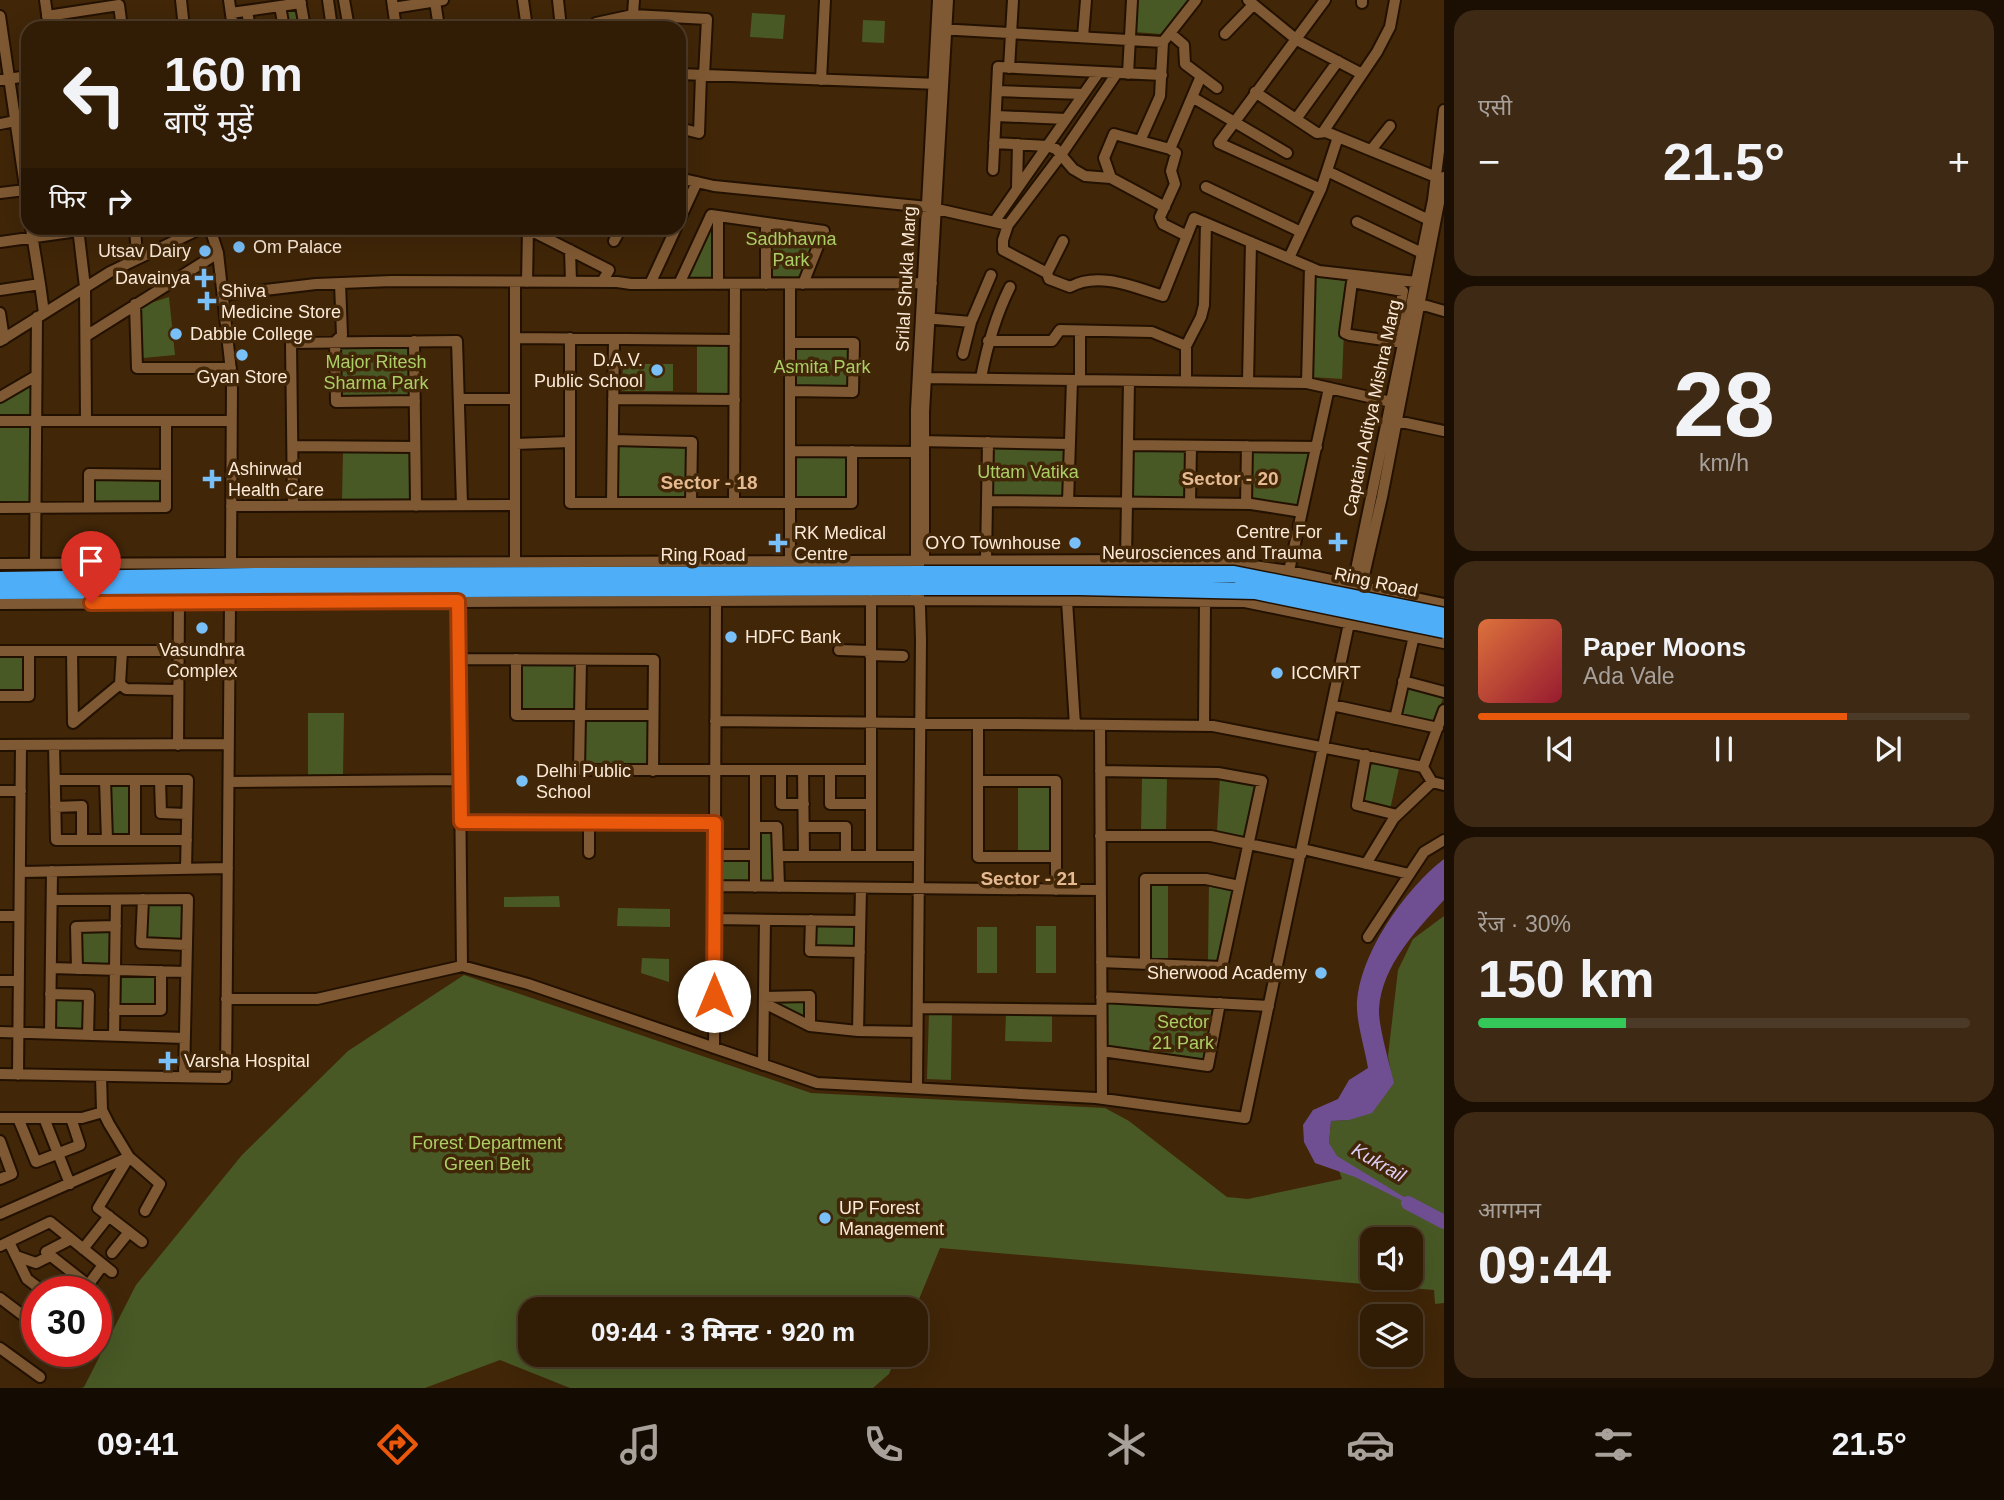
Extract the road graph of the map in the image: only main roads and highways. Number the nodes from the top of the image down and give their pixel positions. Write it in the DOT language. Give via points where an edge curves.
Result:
graph roads {
  1 [pos="0,580"];
  2 [pos="288,583"];
  3 [pos="920,583"];
  4 [pos="0,591"];
  5 [pos="1444,616"];
  6 [pos="1444,630"];
  1 -- 2 [label="highway, Ring Road"];
  2 -- 3 [label="highway, Ring Road"];
  2 -- 4 [label="highway, Ring Road"];
  3 -- 5 [label="highway, Ring Road, bridge" via="1234,574"];
  3 -- 6 [label="highway, Ring Road, bridge" via="1255,591"];
}
